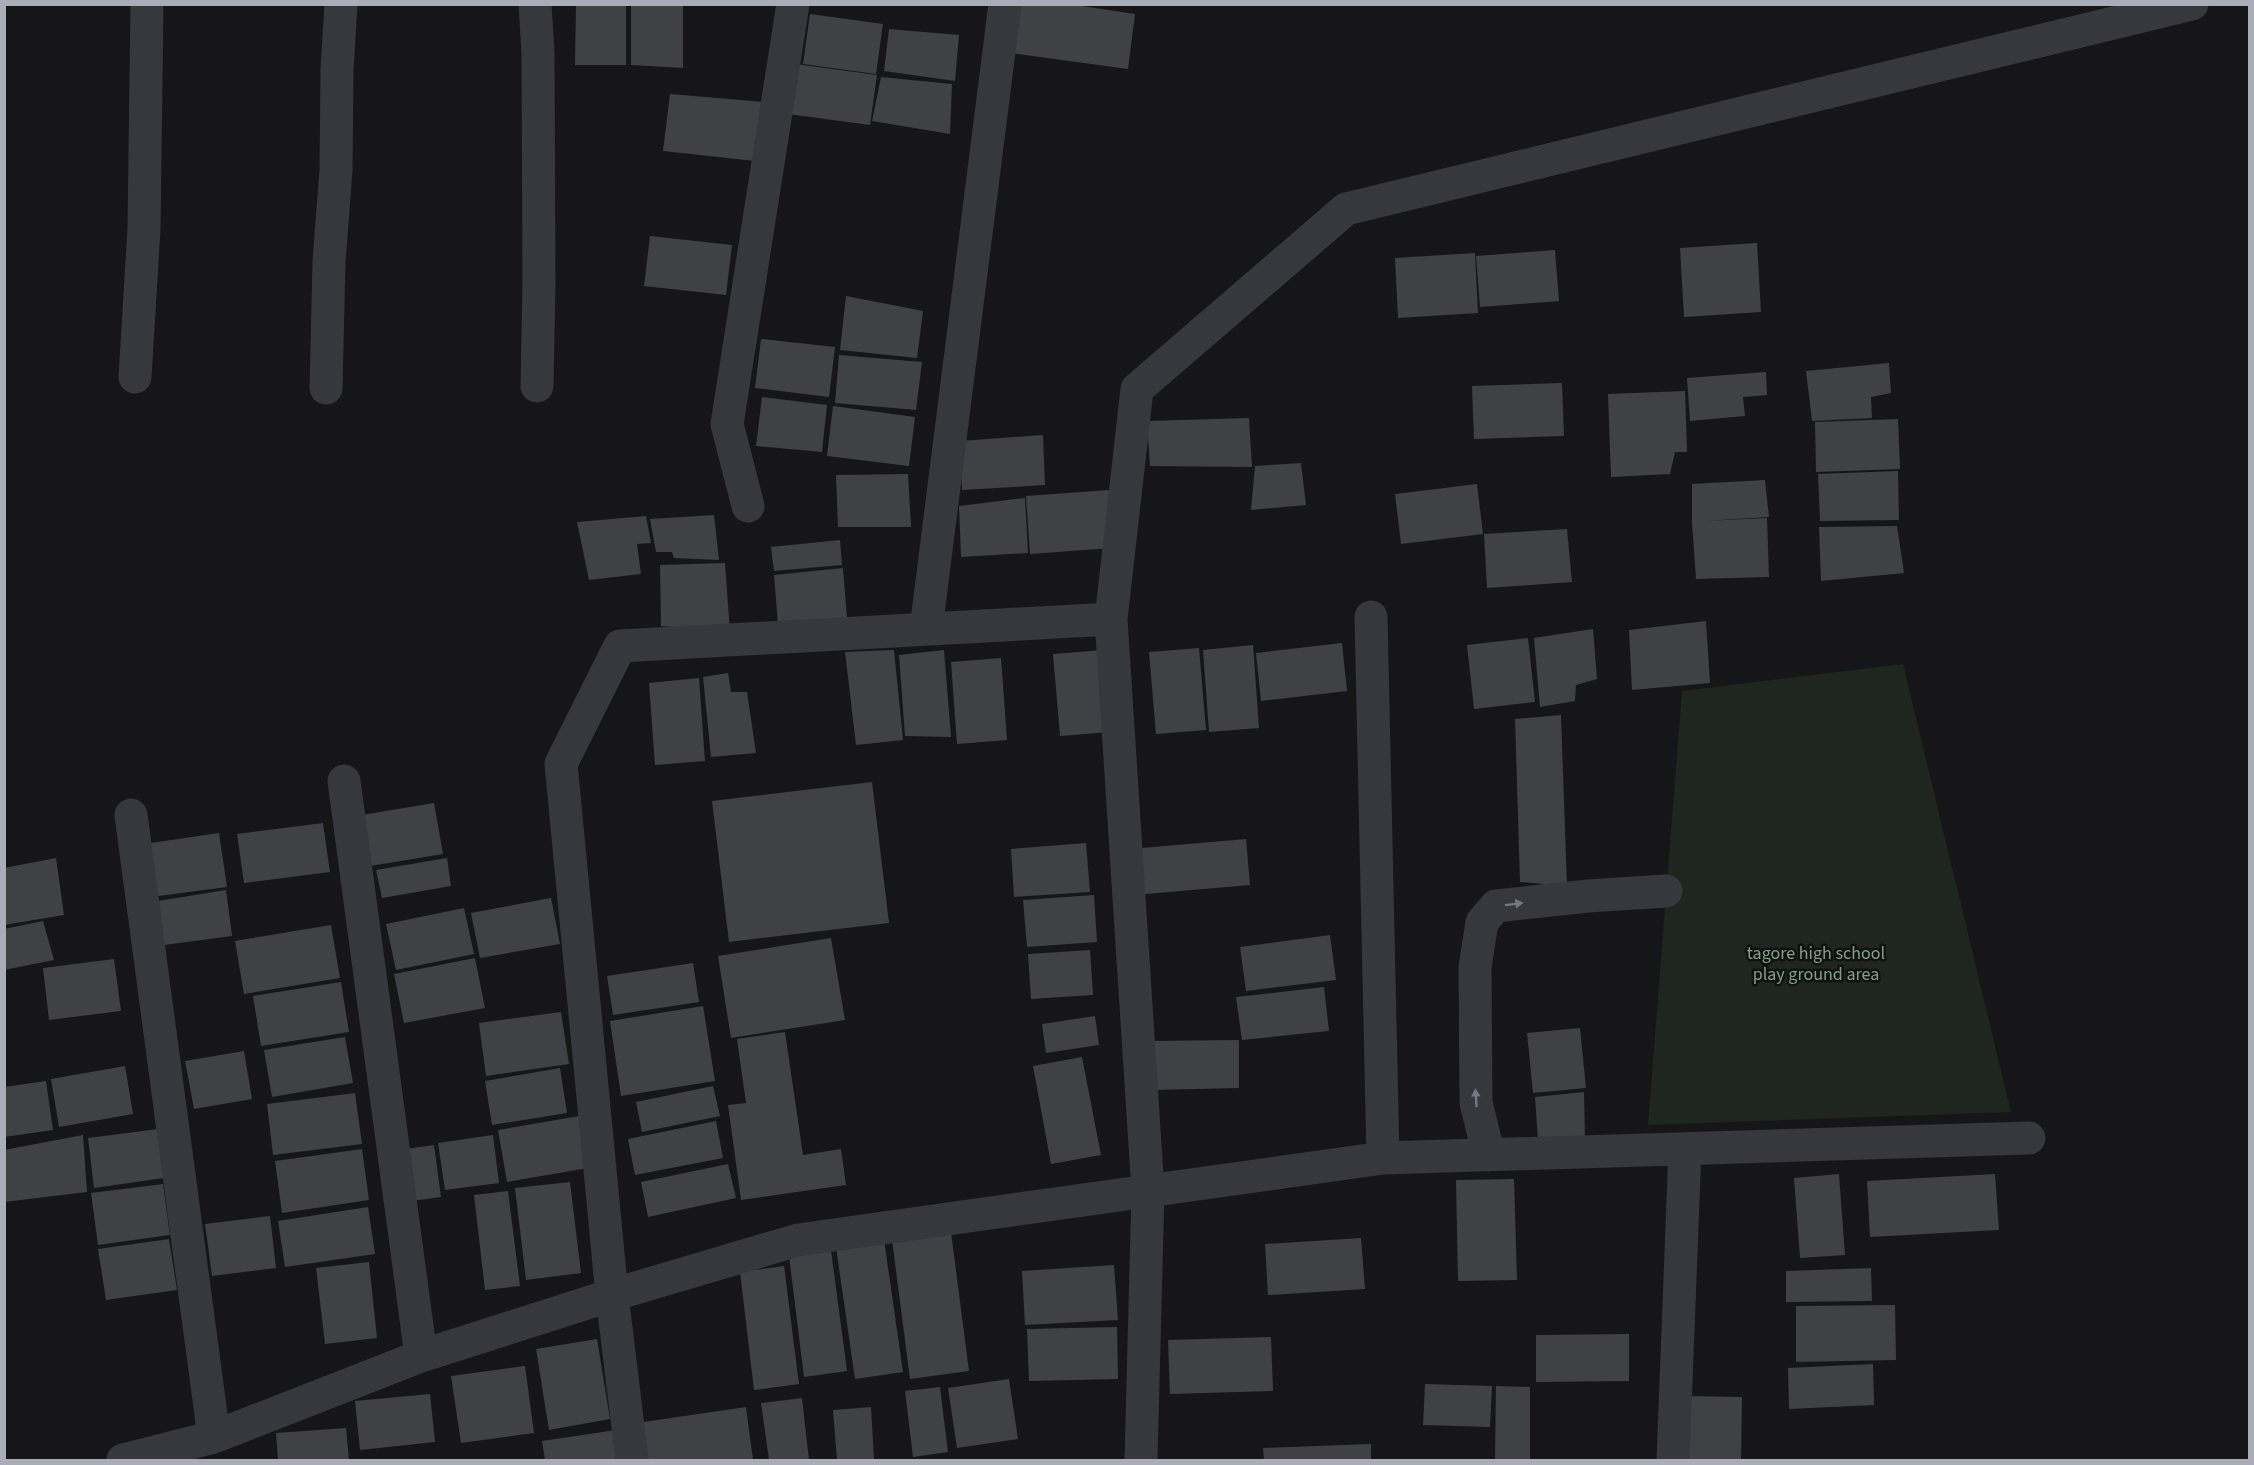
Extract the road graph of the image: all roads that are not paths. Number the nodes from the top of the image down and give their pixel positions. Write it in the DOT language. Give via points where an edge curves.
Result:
graph roads {
  1 [pos="147,4"];
  2 [pos="341,4"];
  3 [pos="534,4"];
  4 [pos="793,4"];
  5 [pos="1005,4"];
  6 [pos="2192,4"];
  7 [pos="135,377"];
  8 [pos="537,386"];
  9 [pos="326,387"];
  10 [pos="748,506"];
  11 [pos="1371,618"];
  12 [pos="1111,619"];
  13 [pos="926,629"];
  14 [pos="344,781"];
  15 [pos="131,814"];
  16 [pos="1666,891"];
  17 [pos="2029,1138"];
  18 [pos="1685,1149"];
  19 [pos="1489,1155"];
  20 [pos="1383,1158"];
  21 [pos="1148,1191"];
  22 [pos="612,1295"];
  23 [pos="421,1356"];
  24 [pos="214,1437"];
  25 [pos="123,1461"];
  26 [pos="632,1461"];
  27 [pos="1141,1461"];
  28 [pos="1673,1461"];
  1 -- 7 [label="street" via="144,229"];
  2 -- 9 [label="street"];
  3 -- 8 [label="street" via="538,53"];
  4 -- 10 [label="street" via="727,424"];
  5 -- 13 [label="street"];
  6 -- 12 [label="street" via="1346,209 1137,389"];
  11 -- 20 [label="street"];
  12 -- 13 [label="street"];
  12 -- 21 [label="street"];
  13 -- 22 [label="street" via="620,646 561,764"];
  14 -- 23 [label="street"];
  15 -- 24 [label="street"];
  19 -- 16 [label="street, one-way" via="1476,1103 1474,1053 1474,967 1482,922 1496,906"];
  17 -- 18 [label="street"];
  18 -- 19 [label="street"];
  18 -- 28 [label="street"];
  19 -- 20 [label="street"];
  20 -- 21 [label="street"];
  21 -- 22 [label="street" via="798,1240"];
  21 -- 27 [label="street"];
  22 -- 23 [label="street"];
  22 -- 26 [label="street"];
  23 -- 24 [label="street"];
  24 -- 25 [label="street"];
}
